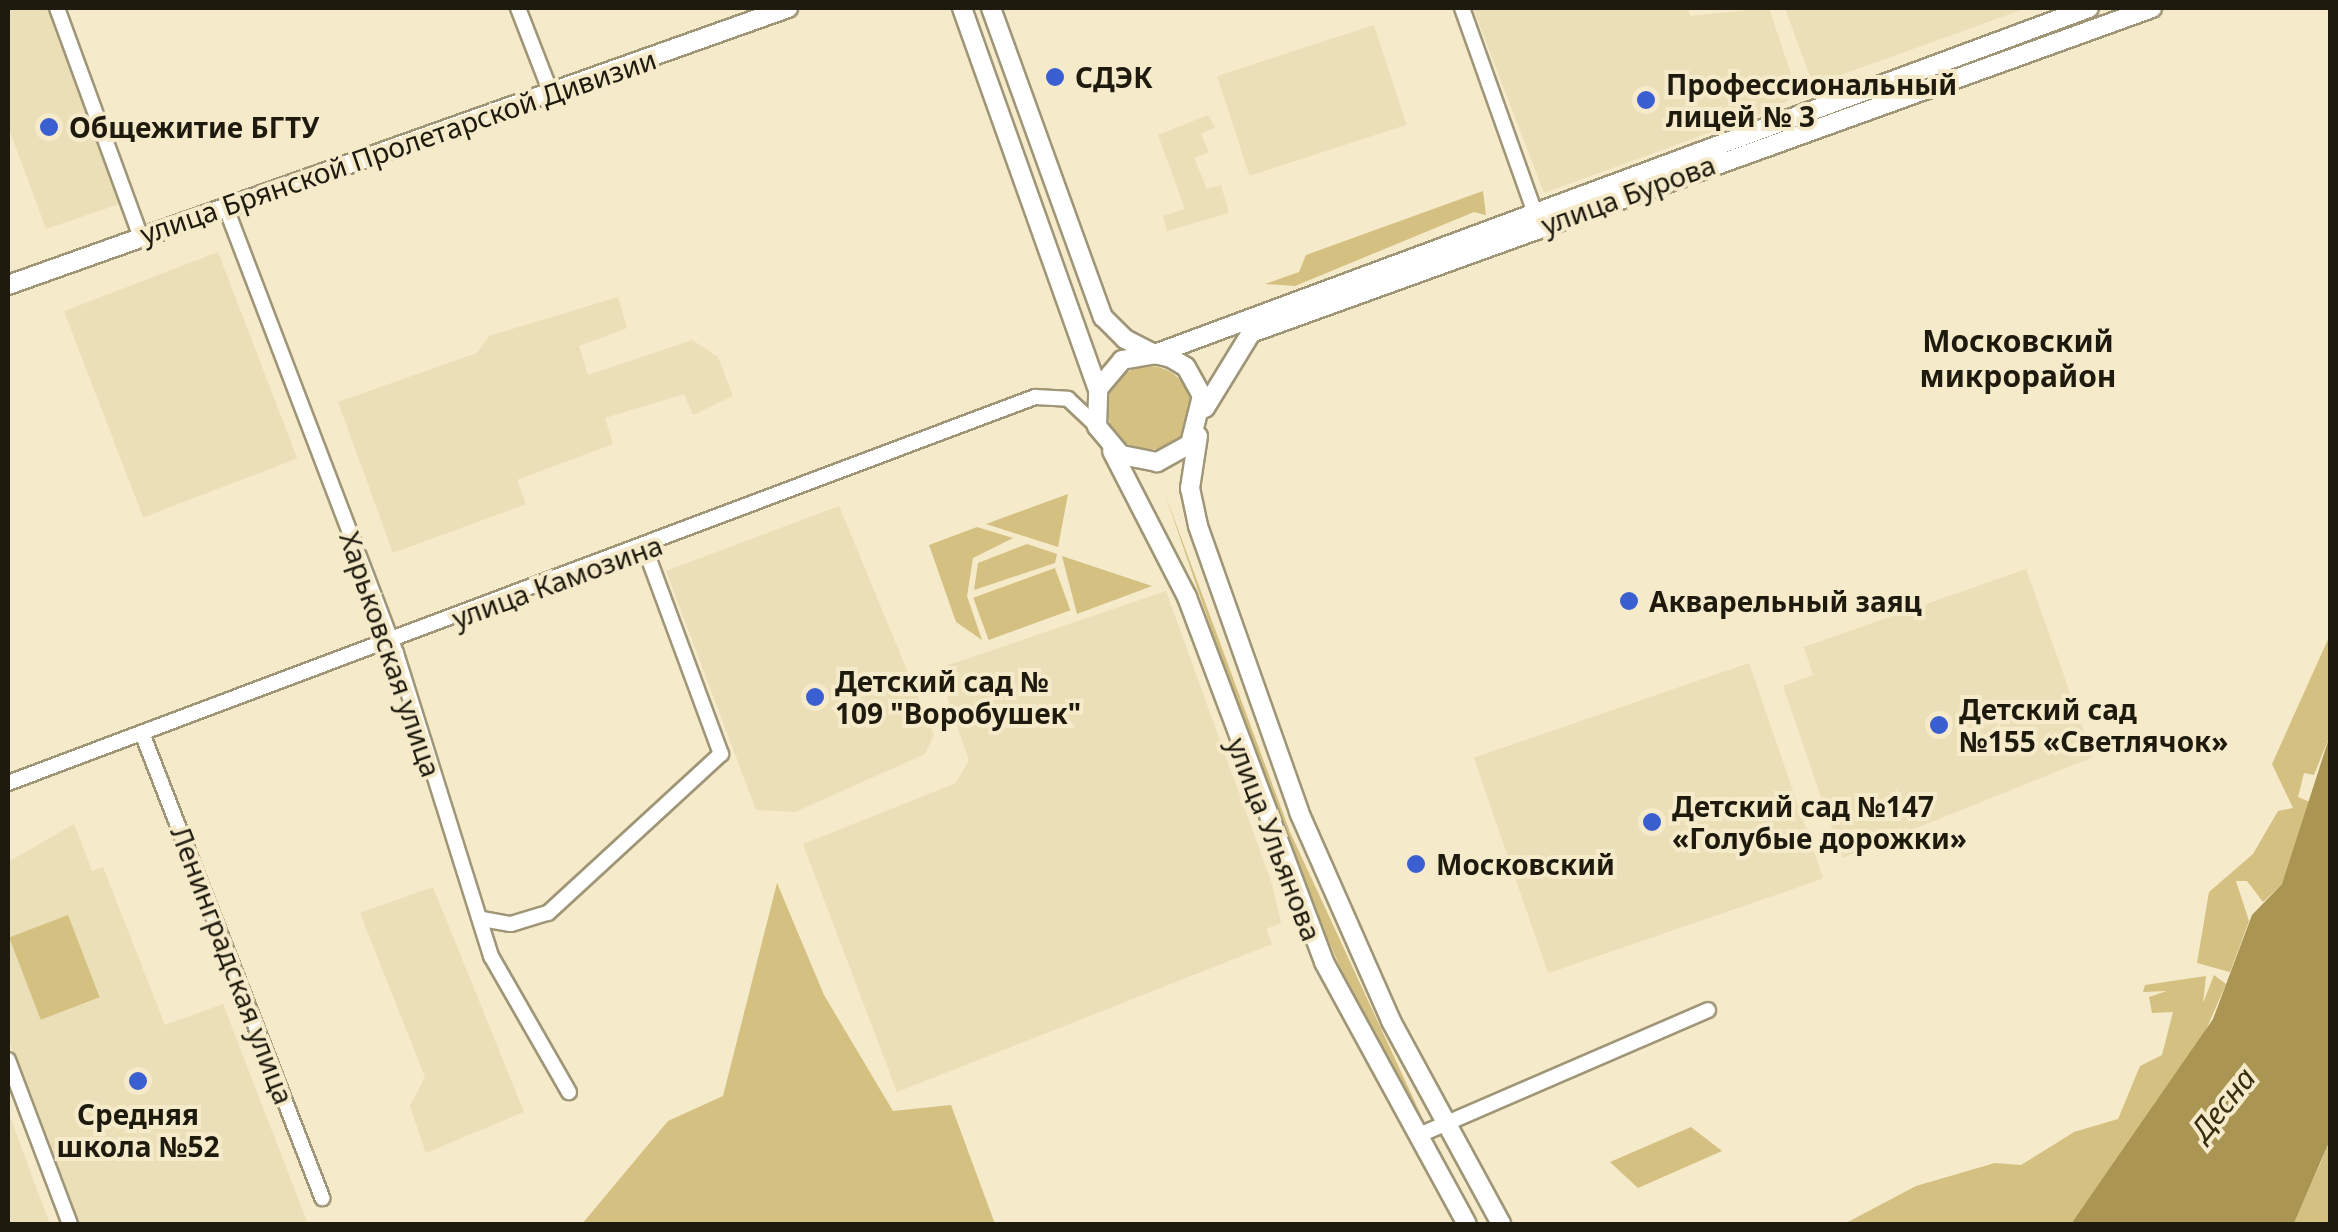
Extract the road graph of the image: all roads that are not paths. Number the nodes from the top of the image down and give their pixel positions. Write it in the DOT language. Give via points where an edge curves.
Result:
graph roads {
  1 [pos="57,8"];
  2 [pos="518,8"];
  3 [pos="788,8"];
  4 [pos="962,8"];
  5 [pos="991,8"];
  6 [pos="1462,8"];
  7 [pos="2090,8"];
  8 [pos="2152,8"];
  9 [pos="551,93"];
  10 [pos="226,208"];
  11 [pos="1537,218"];
  12 [pos="141,237"];
  13 [pos="8,285"];
  14 [pos="1155,354"];
  15 [pos="1098,388"];
  16 [pos="1201,422"];
  17 [pos="1102,434"];
  18 [pos="646,549"];
  19 [pos="391,641"];
  20 [pos="142,733"];
  21 [pos="8,783"];
  22 [pos="482,919"];
  23 [pos="1708,1010"];
  24 [pos="8,1060"];
  25 [pos="569,1092"];
  26 [pos="1444,1121"];
  27 [pos="1417,1136"];
  28 [pos="322,1198"];
  29 [pos="70,1224"];
  30 [pos="1467,1224"];
  31 [pos="1501,1224"];
  1 -- 12 [label="street"];
  2 -- 9 [label="street"];
  3 -- 9 [label="main road, улица Брянской Пролетарской Дивизии"];
  4 -- 15 [label="main road"];
  5 -- 14 [label="main road" via="1103,317 1125,339"];
  6 -- 11 [label="street"];
  7 -- 11 [label="main road, улица Бурова"];
  8 -- 11 [label="main road, улица Бурова"];
  9 -- 10 [label="main road, улица Брянской Пролетарской Дивизии"];
  10 -- 12 [label="main road, улица Брянской Пролетарской Дивизии"];
  10 -- 19 [label="street, Харьковская улица"];
  11 -- 14 [label="main road, улица Бурова"];
  11 -- 16 [label="main road, улица Бурова" via="1251,333"];
  12 -- 13 [label="main road, улица Брянской Пролетарской Дивизии"];
  14 -- 15 [label="main road" via="1122,360"];
  14 -- 16 [label="main road" via="1186,368"];
  15 -- 17 [label="main road"];
  16 -- 17 [label="main road" via="1157,462"];
  16 -- 26 [label="main road, улица Ульянова" via="1190,488 1198,526 1296,805"];
  17 -- 18 [label="street, улица Камозина" via="1068,399 1035,397"];
  17 -- 27 [label="main road, улица Ульянова" via="1187,597 1309,929"];
  18 -- 19 [label="street, улица Камозина"];
  18 -- 22 [label="street" via="721,754 548,913 511,924"];
  19 -- 20 [label="street, улица Камозина"];
  19 -- 22 [label="street, Харьковская улица"];
  20 -- 21 [label="street, улица Камозина"];
  20 -- 28 [label="street, Ленинградская улица"];
  22 -- 25 [label="street, Харьковская улица" via="491,956"];
  23 -- 26 [label="street"];
  24 -- 29 [label="street"];
  26 -- 27 [label="street"];
  26 -- 31 [label="main road, улица Ульянова"];
  27 -- 30 [label="main road, улица Ульянова"];
}
